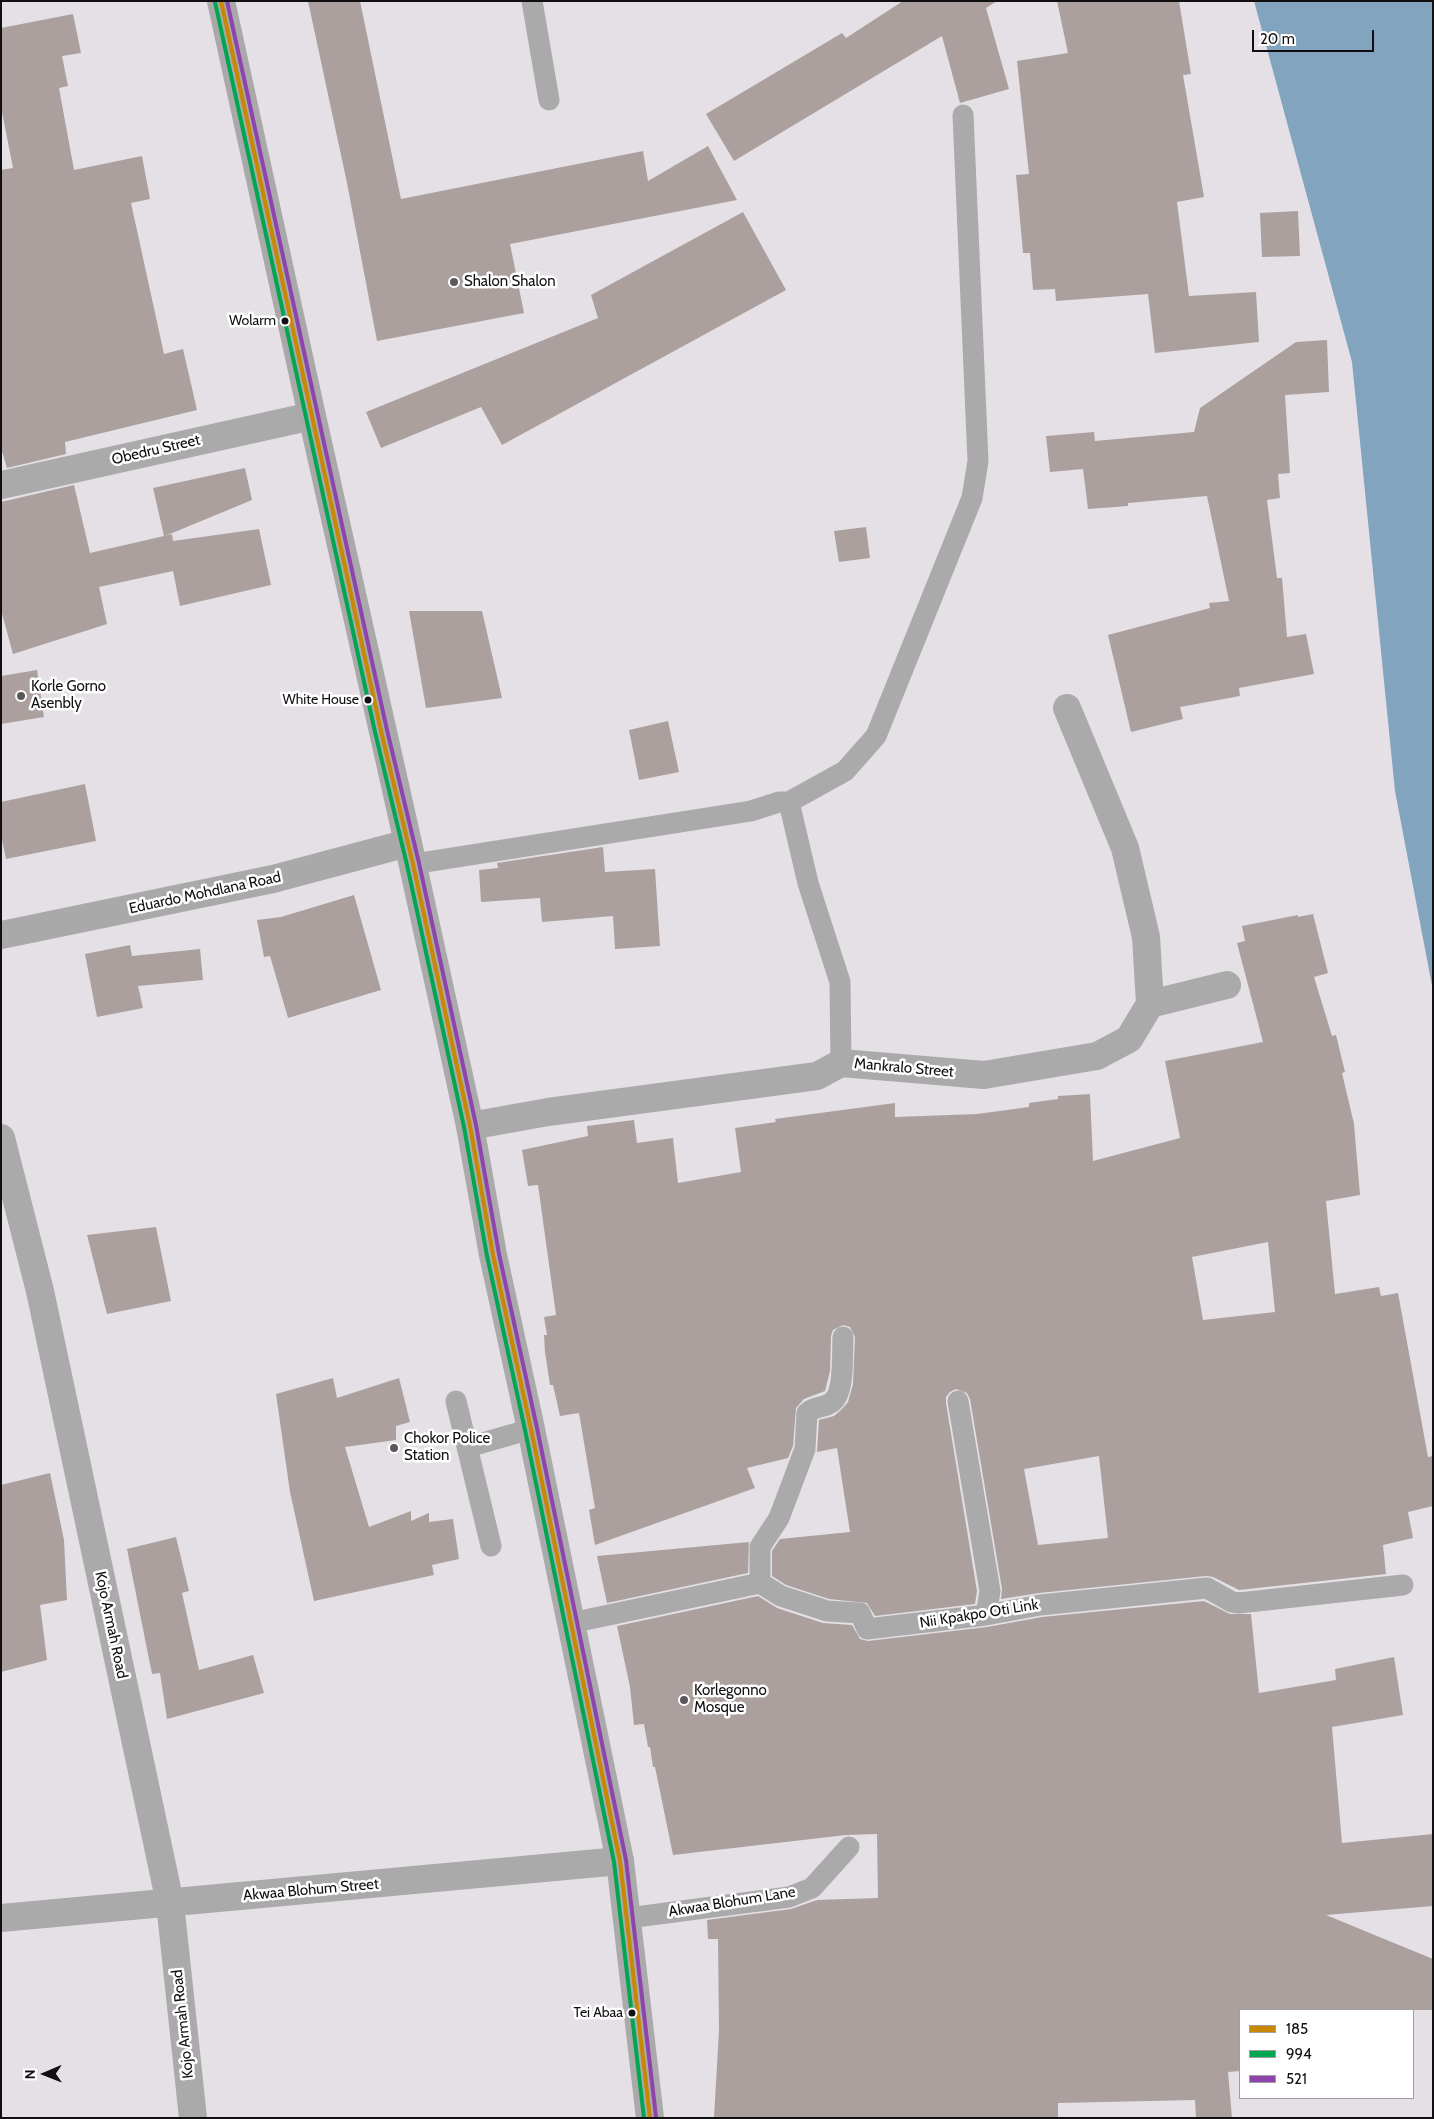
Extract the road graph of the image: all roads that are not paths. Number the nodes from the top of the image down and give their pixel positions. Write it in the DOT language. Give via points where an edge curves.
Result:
graph roads {
  1 [pos="222,1"];
  2 [pos="532,1"];
  3 [pos="549,100"];
  4 [pos="963,115"];
  5 [pos="312,416"];
  6 [pos="1,485"];
  7 [pos="1067,708"];
  8 [pos="789,802"];
  9 [pos="411,853"];
  10 [pos="1,935"];
  11 [pos="1227,985"];
  12 [pos="1150,1004"];
  13 [pos="841,1063"];
  14 [pos="470,1126"];
  15 [pos="1,1138"];
  16 [pos="843,1337"];
  17 [pos="456,1400"];
  18 [pos="958,1401"];
  19 [pos="531,1429"];
  20 [pos="468,1447"];
  21 [pos="491,1546"];
  22 [pos="760,1583"];
  23 [pos="1403,1585"];
  24 [pos="986,1615"];
  25 [pos="571,1623"];
  26 [pos="849,1847"];
  27 [pos="620,1861"];
  28 [pos="170,1903"];
  29 [pos="1,1918"];
  30 [pos="628,1918"];
  31 [pos="193,2118"];
  32 [pos="650,2118"];
  1 -- 5 [label="main road"];
  2 -- 3 [label="lane"];
  4 -- 8 [label="lane" via="978,461 972,498 876,736 845,771"];
  5 -- 6 [label="street, Obedru Street"];
  5 -- 9 [label="main road"];
  7 -- 12 [label="street" via="1125,848 1146,937"];
  8 -- 9 [label="lane" via="779,802 751,812"];
  8 -- 13 [label="lane" via="808,883 840,982"];
  9 -- 10 [label="main road, Eduardo Mohdlana Road"];
  9 -- 14 [label="street"];
  11 -- 12 [label="street"];
  12 -- 13 [label="street, Mankralo Street" via="1129,1039 1097,1056 984,1075"];
  13 -- 14 [label="street, Mankralo Street" via="817,1076 548,1112"];
  14 -- 19 [label="street" via="493,1255"];
  15 -- 28 [label="street, Kojo Armah Road" via="40,1291"];
  16 -- 22 [label="lane" via="840,1389 834,1401 813,1407 807,1413 806,1449 779,1518 760,1547"];
  17 -- 20 [label="lane"];
  18 -- 24 [label="lane" via="990,1591"];
  19 -- 20 [label="lane"];
  19 -- 25 [label="street"];
  20 -- 21 [label="lane"];
  22 -- 24 [label="lane, Nii Kpakpo Oti Link" via="781,1596 827,1611 860,1613 868,1629"];
  22 -- 25 [label="lane"];
  23 -- 24 [label="lane, Nii Kpakpo Oti Link" via="1239,1602 1232,1602 1206,1588 1040,1605"];
  25 -- 27 [label="street"];
  26 -- 30 [label="lane, Akwaa Blohum Lane" via="812,1888 789,1897"];
  27 -- 28 [label="street, Akwaa Blohum Street"];
  27 -- 30 [label="street"];
  28 -- 29 [label="street, Akwaa Blohum Street"];
  28 -- 31 [label="street, Kojo Armah Road"];
  30 -- 32 [label="street"];
}
